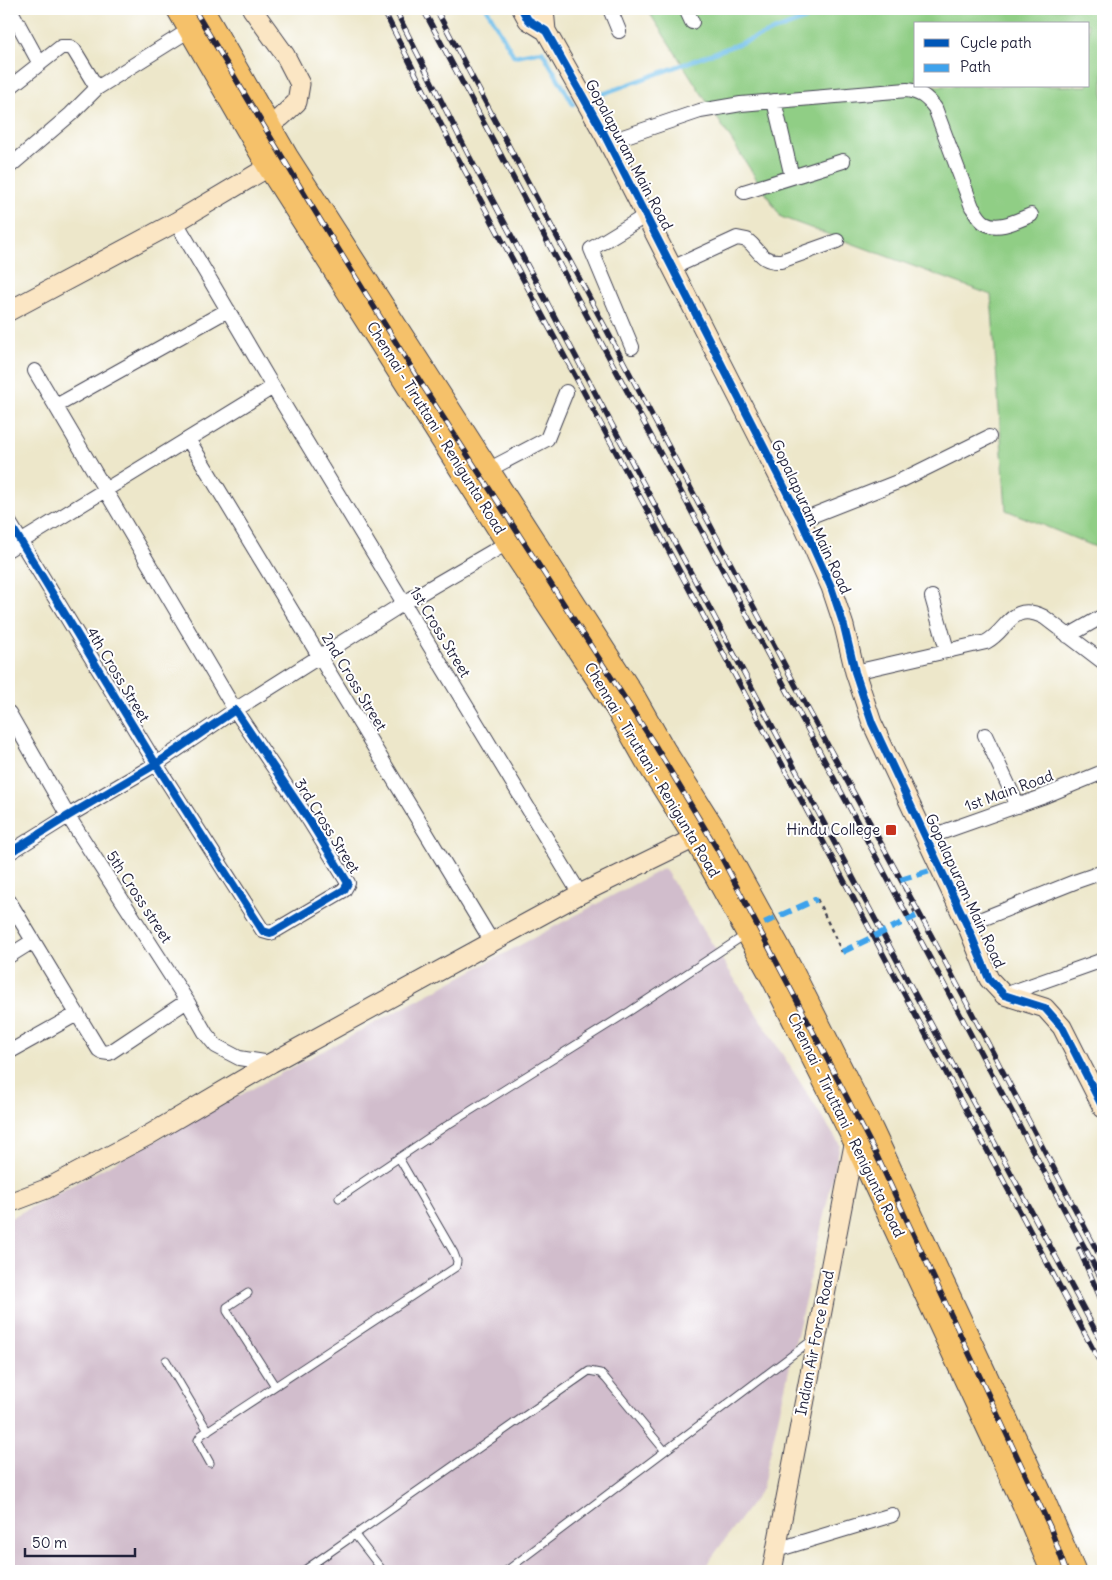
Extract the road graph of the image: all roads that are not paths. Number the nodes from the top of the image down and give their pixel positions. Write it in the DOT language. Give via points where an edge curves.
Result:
graph roads {
  1 [pos="10,9"];
  2 [pos="252,9"];
  3 [pos="522,9"];
  4 [pos="544,9"];
  5 [pos="610,9"];
  6 [pos="686,9"];
  7 [pos="190,15"];
  8 [pos="692,22"];
  9 [pos="546,31"];
  10 [pos="619,32"];
  11 [pos="40,64"];
  12 [pos="9,88"];
  13 [pos="97,88"];
  14 [pos="774,101"];
  15 [pos="268,126"];
  16 [pos="608,142"];
  17 [pos="843,161"];
  18 [pos="278,162"];
  19 [pos="9,167"];
  20 [pos="792,177"];
  21 [pos="744,192"];
  22 [pos="1031,215"];
  23 [pos="646,216"];
  24 [pos="176,222"];
  25 [pos="837,241"];
  26 [pos="672,268"];
  27 [pos="228,310"];
  28 [pos="9,311"];
  29 [pos="632,347"];
  30 [pos="35,371"];
  31 [pos="273,387"];
  32 [pos="566,392"];
  33 [pos="56,406"];
  34 [pos="989,437"];
  35 [pos="188,439"];
  36 [pos="486,471"];
  37 [pos="105,490"];
  38 [pos="801,520"];
  39 [pos="9,522"];
  40 [pos="517,537"];
  41 [pos="15,545"];
  42 [pos="932,597"];
  43 [pos="404,603"];
  44 [pos="1103,616"];
  45 [pos="1068,636"];
  46 [pos="947,650"];
  47 [pos="319,656"];
  48 [pos="1103,662"];
  49 [pos="855,672"];
  50 [pos="235,710"];
  51 [pos="9,713"];
  52 [pos="985,735"];
  53 [pos="156,764"];
  54 [pos="1103,772"];
  55 [pos="1018,806"];
  56 [pos="68,816"];
  57 [pos="704,834"];
  58 [pos="926,838"];
  59 [pos="205,841"];
  60 [pos="9,853"];
  61 [pos="1103,872"];
  62 [pos="580,894"];
  63 [pos="9,901"];
  64 [pos="967,925"];
  65 [pos="756,928"];
  66 [pos="33,941"];
  67 [pos="492,942"];
  68 [pos="9,956"];
  69 [pos="1103,960"];
  70 [pos="1004,995"];
  71 [pos="187,1001"];
  72 [pos="77,1014"];
  73 [pos="9,1052"];
  74 [pos="272,1063"];
  75 [pos="1103,1108"];
  76 [pos="864,1117"];
  77 [pos="854,1138"];
  78 [pos="399,1158"];
  79 [pos="339,1198"];
  80 [pos="9,1203"];
  81 [pos="248,1293"];
  82 [pos="816,1337"];
  83 [pos="166,1360"];
  84 [pos="275,1386"];
  85 [pos="208,1431"];
  86 [pos="665,1450"];
  87 [pos="210,1462"];
  88 [pos="892,1514"];
  89 [pos="355,1535"];
  90 [pos="776,1550"];
  91 [pos="303,1571"];
  92 [pos="383,1571"];
  93 [pos="506,1571"];
  94 [pos="772,1571"];
  95 [pos="1053,1571"];
  96 [pos="1073,1571"];
  1 -- 11 [label="street"];
  2 -- 15 [label="street" via="285,55 300,84 297,102"];
  3 -- 9 [label="street, Gopalapuram Main Road" via="528,20"];
  4 -- 9 [label="street"];
  5 -- 10 [label="street"];
  6 -- 8 [label="street"];
  7 -- 13 [label="street"];
  7 -- 15 [label="highway, Chennai - Tiruttani - Renigunta Road"];
  7 -- 18 [label="highway, Chennai - Tiruttani - Renigunta Road"];
  9 -- 16 [label="street, Gopalapuram Main Road"];
  11 -- 12 [label="street"];
  11 -- 13 [label="street" via="61,47 70,47"];
  13 -- 19 [label="street" via="72,114"];
  14 -- 16 [label="street" via="700,111"];
  14 -- 20 [label="street"];
  14 -- 22 [label="street" via="907,90 918,92 935,108 972,207 980,218 985,223 1001,226"];
  15 -- 18 [label="highway, Chennai - Tiruttani - Renigunta Road"];
  16 -- 23 [label="street, Gopalapuram Main Road"];
  17 -- 20 [label="street"];
  18 -- 24 [label="street"];
  18 -- 36 [label="highway, Chennai - Tiruttani - Renigunta Road"];
  18 -- 40 [label="highway, Chennai - Tiruttani - Renigunta Road"];
  20 -- 21 [label="street"];
  23 -- 26 [label="street, Gopalapuram Main Road"];
  23 -- 29 [label="street" via="591,249"];
  24 -- 27 [label="street, 1st Cross Street"];
  24 -- 28 [label="street"];
  25 -- 26 [label="street" via="774,261 762,257 747,240 737,238"];
  26 -- 38 [label="street, Gopalapuram Main Road"];
  27 -- 31 [label="street, 1st Cross Street"];
  27 -- 33 [label="street"];
  30 -- 33 [label="street"];
  31 -- 35 [label="street"];
  31 -- 43 [label="street, 1st Cross Street"];
  32 -- 36 [label="street" via="547,439"];
  33 -- 37 [label="street"];
  34 -- 38 [label="street" via="900,481"];
  35 -- 37 [label="street"];
  35 -- 47 [label="street, 2nd Cross Street"];
  36 -- 40 [label="highway, Chennai - Tiruttani - Renigunta Road"];
  37 -- 41 [label="street"];
  37 -- 50 [label="street"];
  38 -- 49 [label="street, Gopalapuram Main Road" via="844,626"];
  39 -- 41 [label="street, 4th Cross Street"];
  40 -- 43 [label="street"];
  40 -- 57 [label="highway, Chennai - Tiruttani - Renigunta Road" via="632,697 663,750"];
  41 -- 53 [label="street, 4th Cross Street"];
  42 -- 46 [label="street"];
  43 -- 47 [label="street"];
  43 -- 62 [label="street, 1st Cross Street"];
  44 -- 45 [label="street"];
  45 -- 46 [label="street" via="1040,614 1020,613 986,642"];
  45 -- 48 [label="street"];
  46 -- 49 [label="street"];
  47 -- 50 [label="street"];
  47 -- 67 [label="street, 2nd Cross Street"];
  49 -- 58 [label="street, Gopalapuram Main Road" via="872,723"];
  50 -- 53 [label="street"];
  50 -- 59 [label="street, 3rd Cross Street" via="310,820 348,883 344,890 274,932 263,931"];
  51 -- 56 [label="street, 5th Cross street"];
  52 -- 55 [label="street"];
  53 -- 56 [label="street"];
  53 -- 59 [label="street, 4th Cross Street"];
  54 -- 55 [label="street, 1st Main Road"];
  55 -- 58 [label="street, 1st Main Road"];
  56 -- 60 [label="street"];
  56 -- 71 [label="street, 5th Cross street"];
  57 -- 62 [label="street"];
  57 -- 65 [label="highway, Chennai - Tiruttani - Renigunta Road"];
  58 -- 64 [label="street, Gopalapuram Main Road"];
  61 -- 64 [label="street"];
  62 -- 67 [label="street"];
  63 -- 66 [label="street"];
  64 -- 70 [label="street, Gopalapuram Main Road" via="989,979"];
  65 -- 76 [label="highway, Chennai - Tiruttani - Renigunta Road" via="791,971"];
  65 -- 77 [label="highway, Chennai - Tiruttani - Renigunta Road" via="774,979"];
  65 -- 78 [label="lane"];
  66 -- 68 [label="street"];
  66 -- 72 [label="street"];
  67 -- 74 [label="street"];
  69 -- 70 [label="street"];
  70 -- 75 [label="street" via="1045,1008 1062,1027"];
  71 -- 72 [label="street" via="109,1053 99,1050"];
  71 -- 74 [label="street, 5th Cross street" via="216,1046 238,1058"];
  72 -- 73 [label="street"];
  74 -- 80 [label="street" via="148,1136 46,1189"];
  76 -- 77 [label="street, Indian Air Force Road"];
  76 -- 96 [label="highway, Chennai - Tiruttani - Renigunta Road"];
  77 -- 82 [label="street, Indian Air Force Road"];
  77 -- 95 [label="highway, Chennai - Tiruttani - Renigunta Road"];
  78 -- 79 [label="lane"];
  78 -- 84 [label="lane" via="454,1253 456,1267"];
  81 -- 84 [label="lane" via="227,1307 227,1311"];
  82 -- 86 [label="lane"];
  82 -- 90 [label="street, Indian Air Force Road"];
  83 -- 85 [label="lane"];
  84 -- 85 [label="lane"];
  85 -- 87 [label="lane" via="198,1440"];
  86 -- 89 [label="lane" via="606,1379 600,1373 589,1371"];
  86 -- 93 [label="lane"];
  88 -- 90 [label="street"];
  89 -- 91 [label="lane"];
  89 -- 92 [label="lane"];
  90 -- 94 [label="street, Indian Air Force Road"];
}
